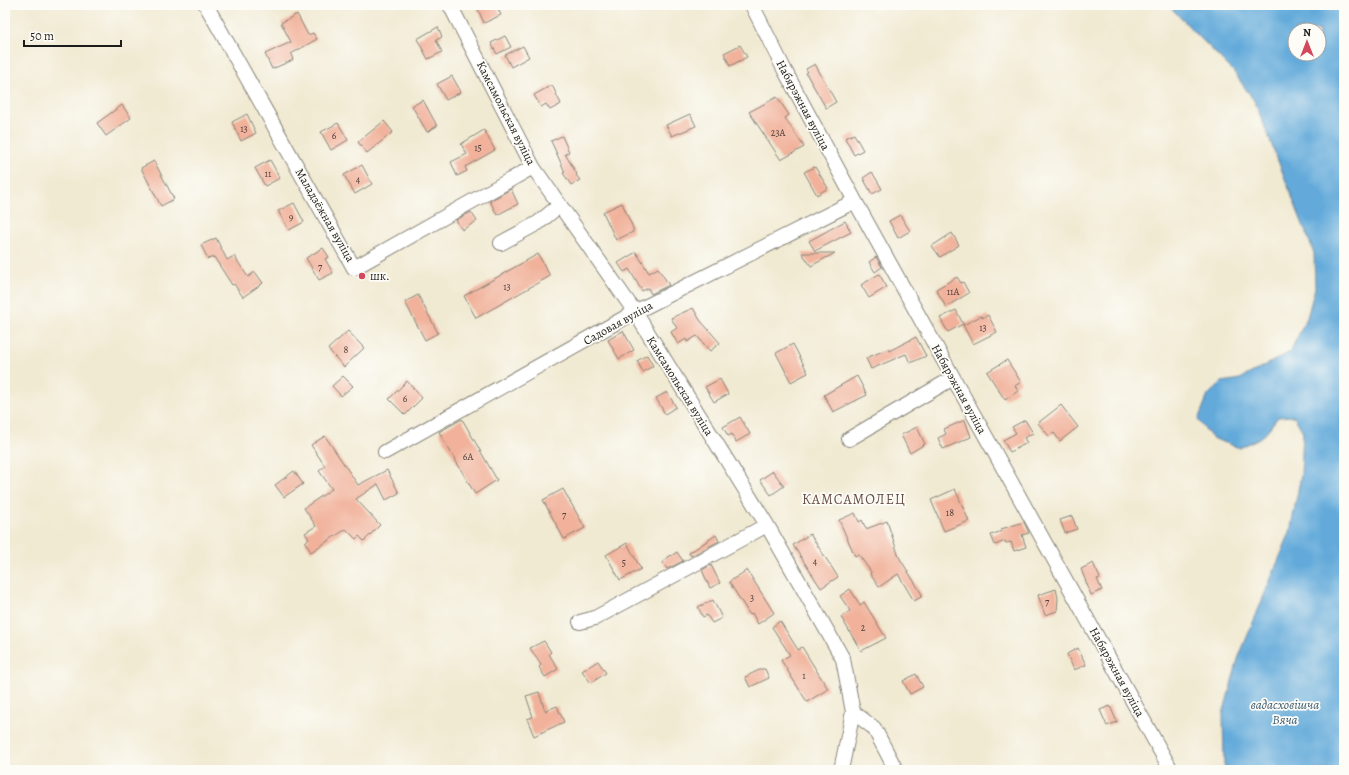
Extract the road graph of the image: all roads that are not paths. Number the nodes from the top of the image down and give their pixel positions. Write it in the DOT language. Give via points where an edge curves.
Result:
graph roads {
  1 [pos="206,5"];
  2 [pos="450,5"];
  3 [pos="752,5"];
  4 [pos="533,167"];
  5 [pos="855,201"];
  6 [pos="560,206"];
  7 [pos="501,243"];
  8 [pos="635,312"];
  9 [pos="953,378"];
  10 [pos="850,439"];
  11 [pos="385,452"];
  12 [pos="767,525"];
  13 [pos="580,622"];
  14 [pos="853,712"];
  15 [pos="841,770"];
  16 [pos="896,770"];
  17 [pos="1171,770"];
  1 -- 4 [label="street, Маладзёжная вуліца" via="354,268"];
  2 -- 4 [label="street, Камсамольская вуліца"];
  3 -- 5 [label="street, Набярэжная вуліца"];
  4 -- 6 [label="street, Камсамольская вуліца"];
  5 -- 8 [label="street, Садовая вуліца"];
  5 -- 9 [label="street, Набярэжная вуліца"];
  6 -- 7 [label="street" via="538,223"];
  6 -- 8 [label="street, Камсамольская вуліца"];
  8 -- 11 [label="street, Садовая вуліца"];
  8 -- 12 [label="street, Камсамольская вуліца"];
  9 -- 10 [label="street"];
  9 -- 17 [label="street, Набярэжная вуліца"];
  12 -- 13 [label="street" via="595,618"];
  12 -- 14 [label="street, Камсамольская вуліца" via="843,659"];
  14 -- 15 [label="street"];
  14 -- 16 [label="street" via="874,728"];
}
